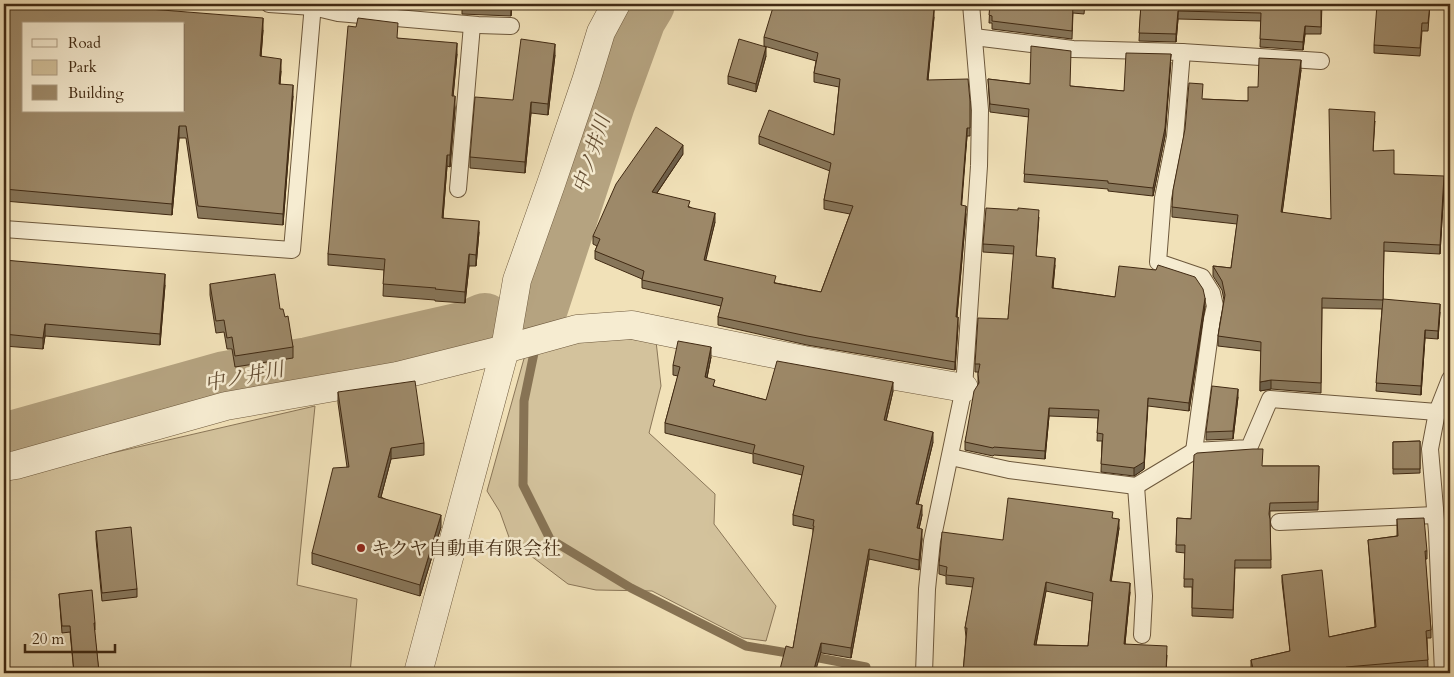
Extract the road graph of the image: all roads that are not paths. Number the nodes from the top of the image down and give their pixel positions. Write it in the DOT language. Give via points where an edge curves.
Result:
graph roads {
  1 [pos="268,4"];
  2 [pos="616,4"];
  3 [pos="971,4"];
  4 [pos="313,6"];
  5 [pos="472,25"];
  6 [pos="511,26"];
  7 [pos="974,37"];
  8 [pos="1182,52"];
  9 [pos="1321,61"];
  10 [pos="458,189"];
  11 [pos="4,229"];
  12 [pos="505,349"];
  13 [pos="1450,379"];
  14 [pos="964,388"];
  15 [pos="1437,412"];
  16 [pos="1194,451"];
  17 [pos="951,457"];
  18 [pos="4,467"];
  19 [pos="1136,486"];
  20 [pos="1435,515"];
  21 [pos="1279,522"];
  22 [pos="1142,635"];
  23 [pos="418,673"];
  24 [pos="924,673"];
  25 [pos="1444,673"];
  1 -- 4 [label="lane"];
  2 -- 12 [label="street" via="601,32 517,280"];
  3 -- 7 [label="lane"];
  4 -- 5 [label="lane" via="338,14"];
  4 -- 11 [label="lane" via="292,250"];
  5 -- 6 [label="lane"];
  5 -- 10 [label="lane"];
  7 -- 8 [label="lane" via="1073,49"];
  7 -- 14 [label="lane" via="980,110 979,166"];
  8 -- 9 [label="lane"];
  8 -- 16 [label="lane" via="1175,137 1163,198 1158,262 1202,277 1215,306"];
  12 -- 14 [label="street" via="577,329 632,324 804,360"];
  12 -- 18 [label="street" via="396,376 226,406"];
  12 -- 23 [label="street"];
  13 -- 15 [label="lane"];
  14 -- 17 [label="lane"];
  15 -- 16 [label="lane" via="1270,399 1249,448"];
  15 -- 20 [label="lane" via="1430,449"];
  16 -- 19 [label="lane"];
  17 -- 19 [label="lane" via="1009,470"];
  17 -- 24 [label="lane" via="932,541"];
  19 -- 22 [label="lane" via="1144,596"];
  20 -- 21 [label="lane"];
  20 -- 25 [label="lane"];
}
